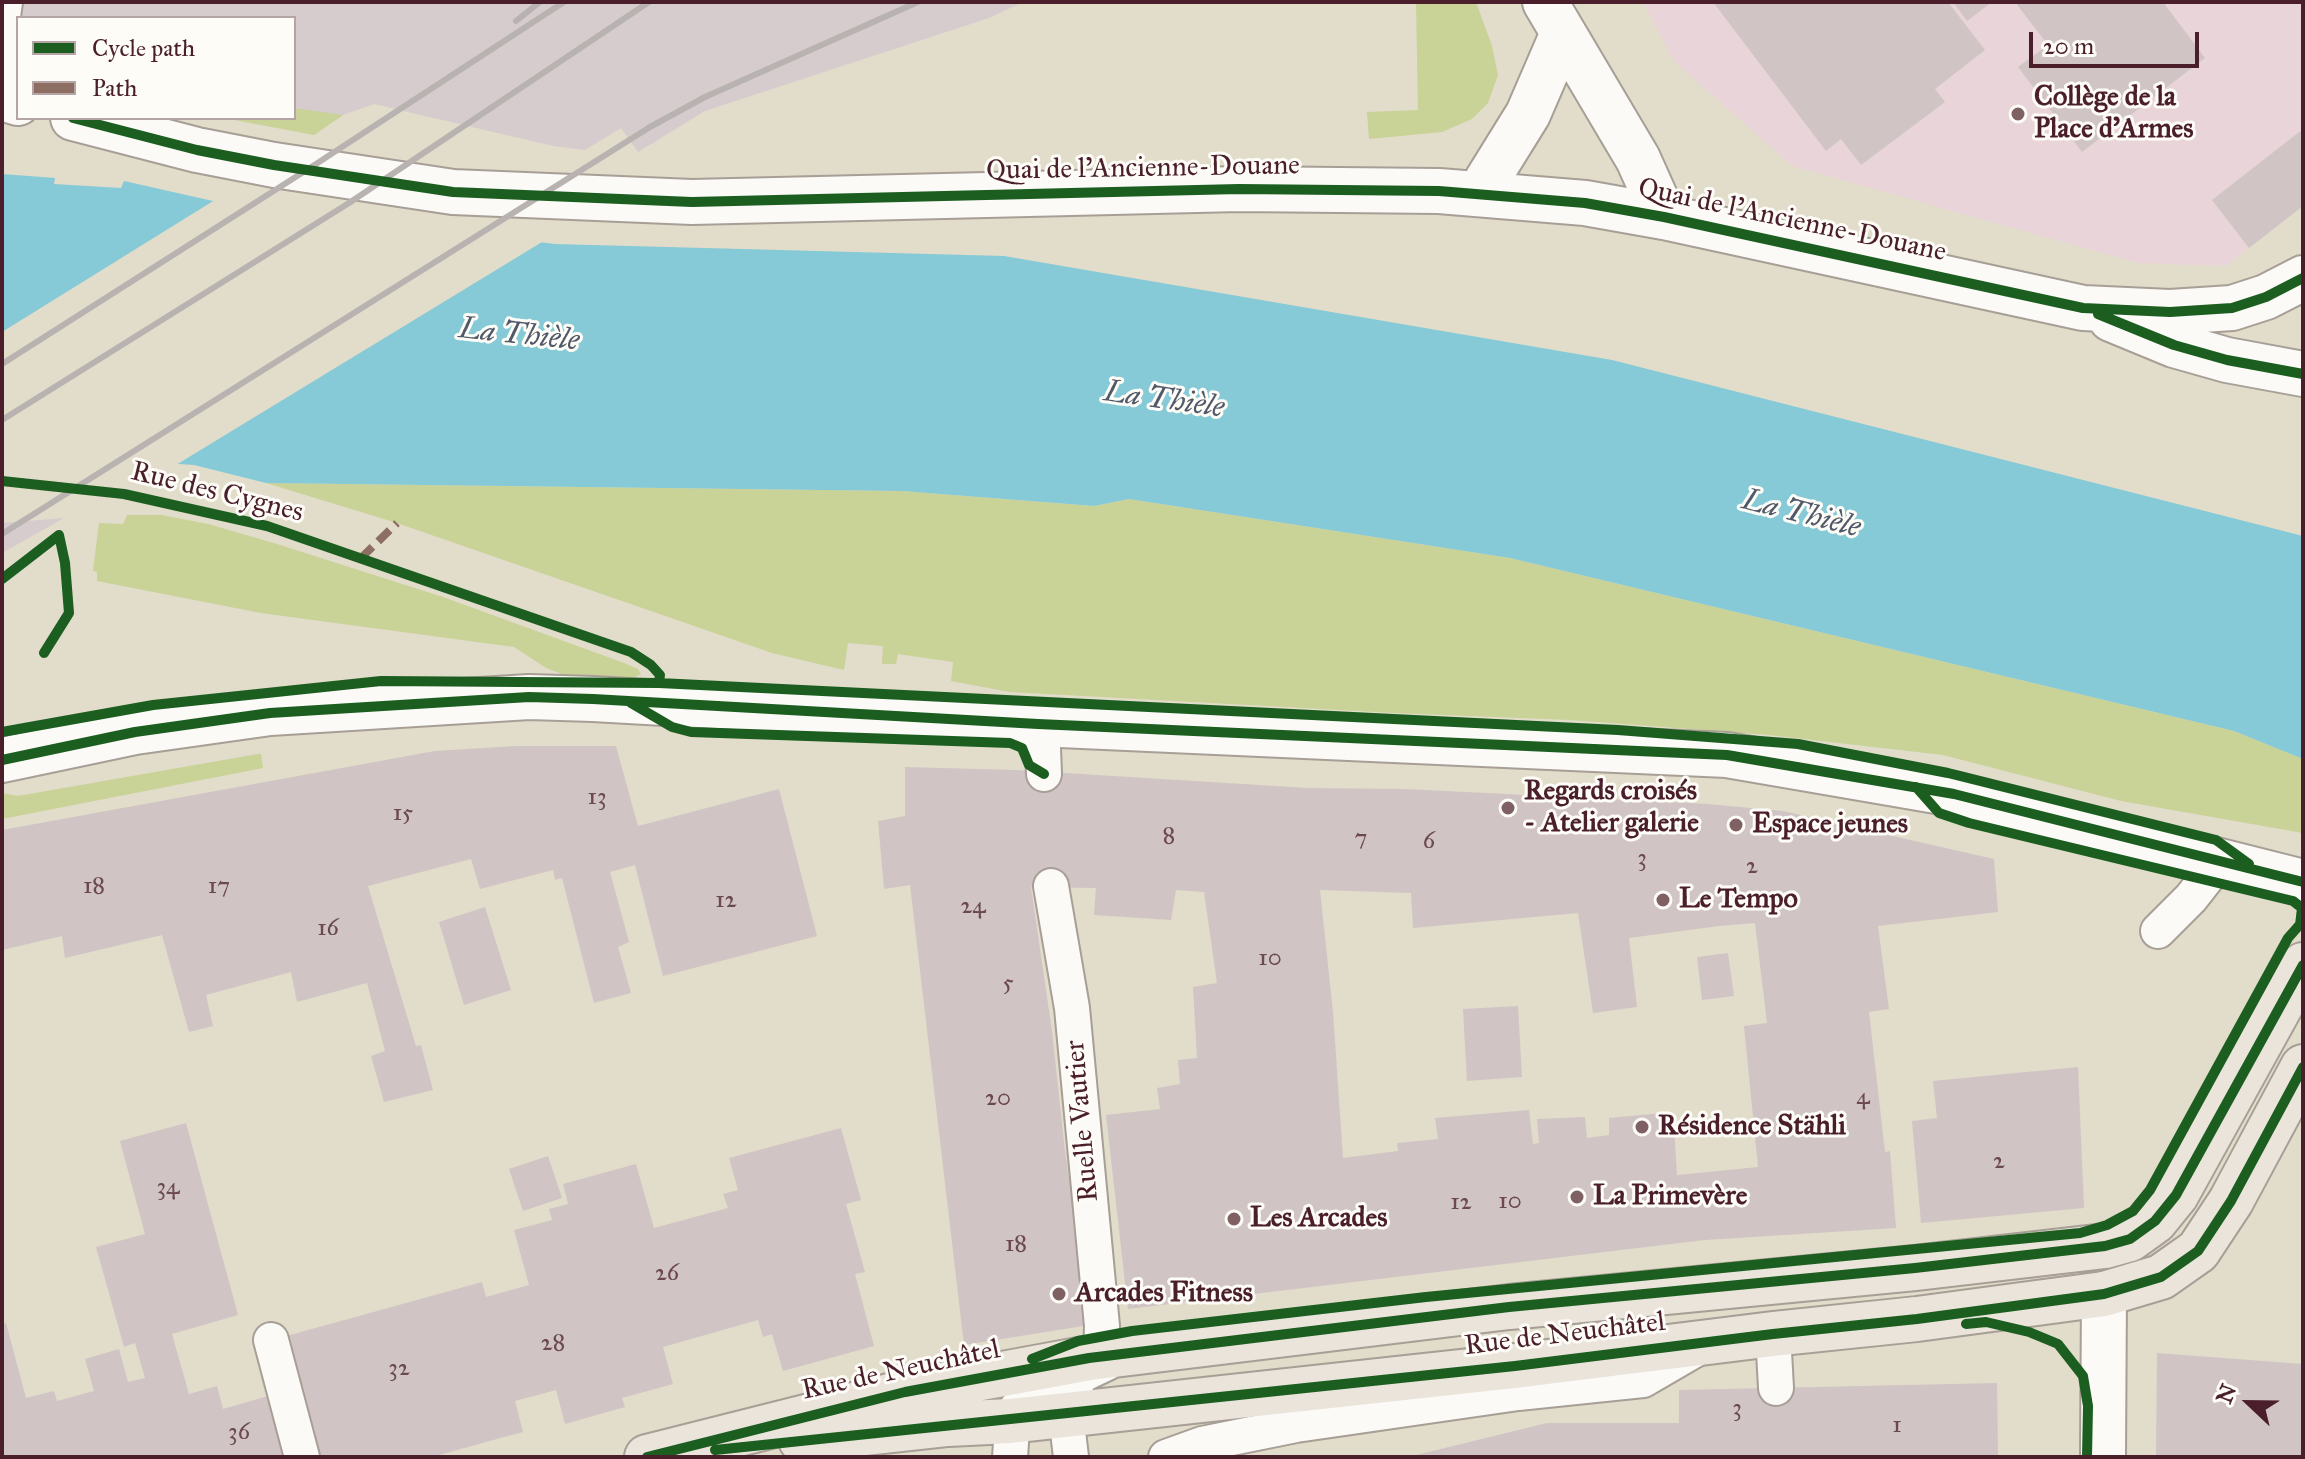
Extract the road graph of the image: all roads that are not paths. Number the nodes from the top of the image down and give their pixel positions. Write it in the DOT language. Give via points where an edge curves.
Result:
graph roads {
  1 [pos="5,2"];
  2 [pos="1554,18"];
  3 [pos="16,70"];
  4 [pos="81,120"];
  5 [pos="1479,193"];
  6 [pos="1664,217"];
  7 [pos="2303,278"];
  8 [pos="2083,308"];
  9 [pos="2303,374"];
  10 [pos="1038,724"];
  11 [pos="2,760"];
  12 [pos="1044,774"];
  13 [pos="2220,861"];
  14 [pos="2303,882"];
  15 [pos="1051,886"];
  16 [pos="2158,931"];
  17 [pos="2303,965"];
  18 [pos="2303,1067"];
  19 [pos="2105,1246"];
  20 [pos="2104,1294"];
  21 [pos="1773,1334"];
  22 [pos="271,1340"];
  23 [pos="1706,1343"];
  24 [pos="1105,1356"];
  25 [pos="1776,1388"];
  26 [pos="1068,1436"];
  27 [pos="1010,1439"];
  28 [pos="302,1457"];
  29 [pos="647,1457"];
  30 [pos="668,1457"];
  31 [pos="1166,1457"];
  32 [pos="2103,1457"];
  1 -- 3 [label="lane" via="6,39"];
  2 -- 5 [label="street" via="1546,78"];
  2 -- 6 [label="street" via="1623,131"];
  4 -- 5 [label="street, Quai de l'Ancienne-Douane" via="274,165 453,192 692,202 1239,189"];
  5 -- 6 [label="street, Quai de l'Ancienne-Douane"];
  6 -- 8 [label="street, Quai de l'Ancienne-Douane"];
  7 -- 8 [label="street, Quai de l'Ancienne-Douane" via="2232,308"];
  8 -- 9 [label="street, Quai de l'Ancienne-Douane" via="2174,345"];
  10 -- 11 [label="street" via="529,697 270,713 135,732"];
  10 -- 12 [label="lane"];
  10 -- 13 [label="street" via="1727,755 1954,794"];
  13 -- 14 [label="street"];
  13 -- 16 [label="lane"];
  15 -- 24 [label="lane, Ruelle Vautier" via="1083,1008"];
  17 -- 19 [label="main road, Rue de Neuchâtel" via="2176,1195 2155,1221 2130,1239"];
  18 -- 20 [label="main road, Rue de Neuchâtel" via="2198,1251 2161,1277"];
  19 -- 20 [label="main road"];
  19 -- 24 [label="main road, Rue de Neuchâtel" via="1509,1307"];
  20 -- 21 [label="main road, Rue de Neuchâtel"];
  20 -- 32 [label="street"];
  21 -- 23 [label="main road, Rue de Neuchâtel"];
  21 -- 25 [label="lane"];
  22 -- 28 [label="lane"];
  23 -- 26 [label="main road, Rue de Neuchâtel"];
  23 -- 31 [label="lane" via="1643,1380 1296,1425 1202,1444"];
  24 -- 26 [label="lane" via="1069,1394"];
  24 -- 27 [label="lane" via="1051,1374 1032,1388 1013,1413"];
  24 -- 29 [label="main road, Rue de Neuchâtel" via="905,1392"];
  26 -- 27 [label="main road, Rue de Neuchâtel"];
  27 -- 30 [label="main road, Rue de Neuchâtel" via="948,1424"];
}
